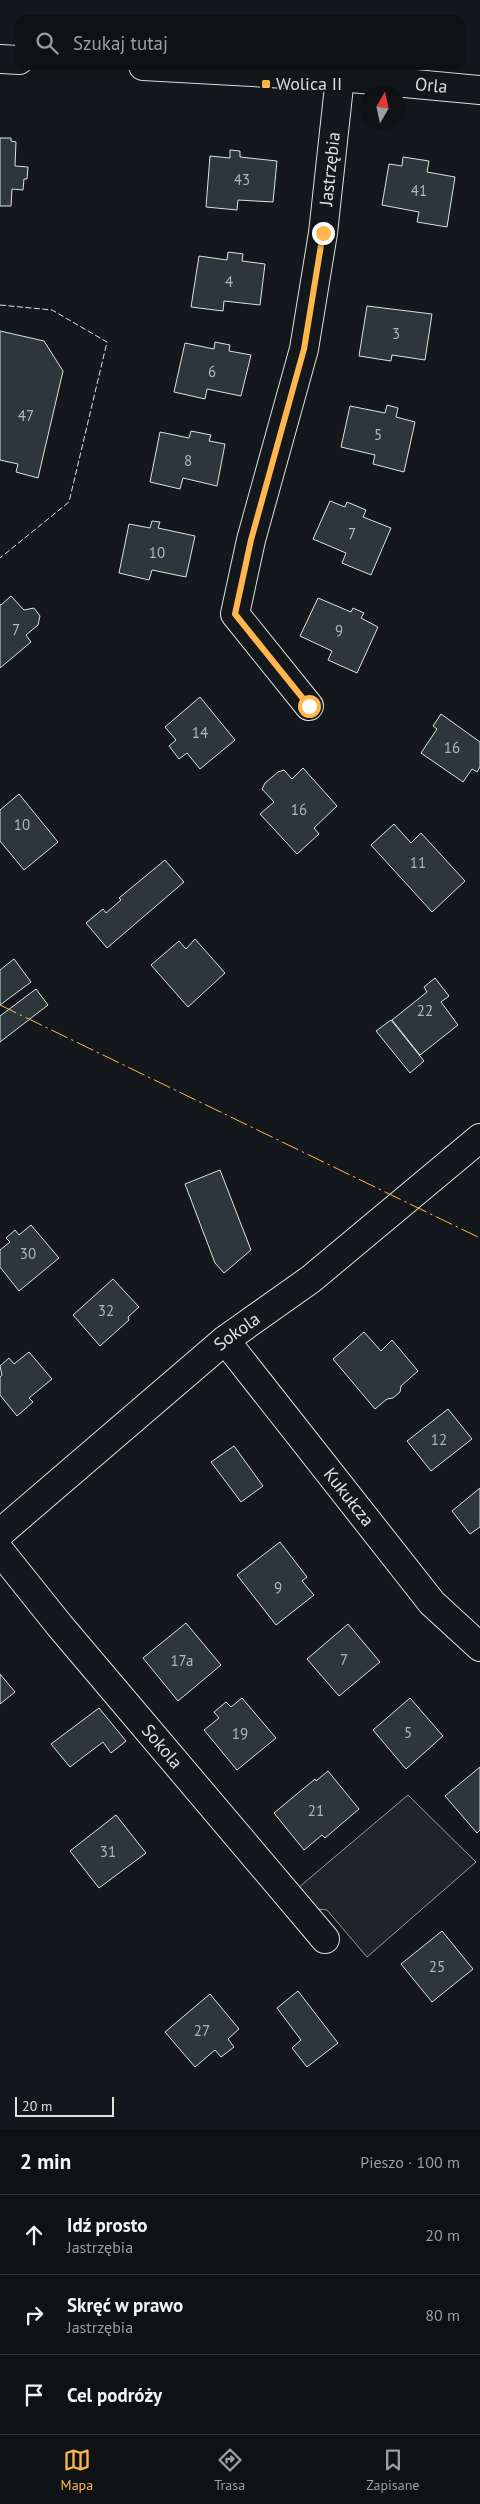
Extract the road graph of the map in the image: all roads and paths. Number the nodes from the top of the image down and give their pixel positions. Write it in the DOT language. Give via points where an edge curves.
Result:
graph roads {
  1 [pos="0,59"];
  2 [pos="15,60"];
  3 [pos="215,70"];
  4 [pos="340,77"];
  5 [pos="480,90"];
  6 [pos="309,706"];
  7 [pos="480,1138"];
  8 [pos="226,1340"];
  9 [pos="0,1533"];
  10 [pos="0,1551"];
  11 [pos="480,1647"];
  12 [pos="325,1939"];
  1 -- 2 [label="street"];
  3 -- 4 [label="street, Orla"];
  4 -- 5 [label="street, Orla"];
  4 -- 6 [label="street, Jastrzębia" via="323,233 304,349 251,540 235,614"];
  7 -- 8 [label="street, Sokola" via="311,1279"];
  8 -- 9 [label="street, Sokola"];
  8 -- 11 [label="street, Kukułcza" via="432,1603"];
  10 -- 12 [label="street, Sokola"];
}
